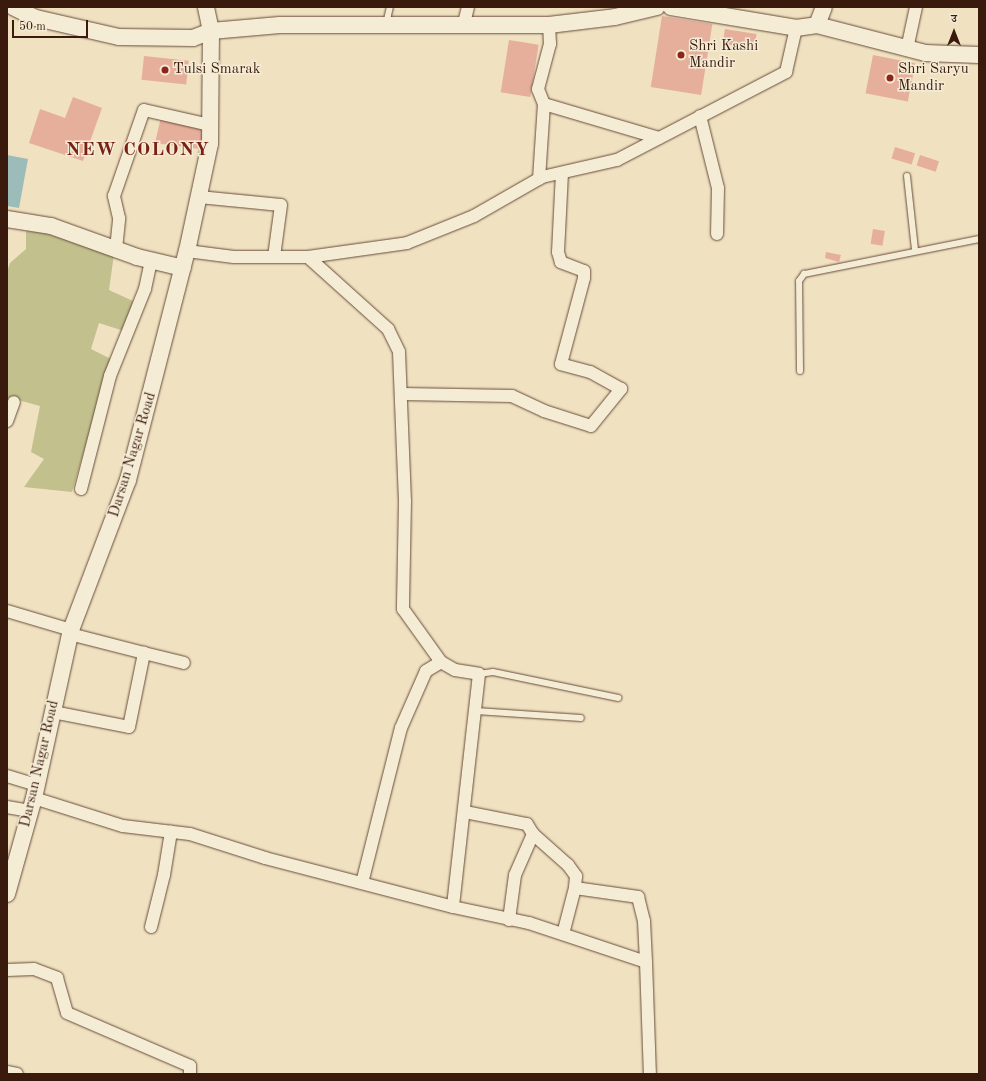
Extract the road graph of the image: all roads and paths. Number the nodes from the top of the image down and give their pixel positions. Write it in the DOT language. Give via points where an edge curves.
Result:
graph roads {
  1 [pos="13,7"];
  2 [pos="206,7"];
  3 [pos="390,7"];
  4 [pos="468,7"];
  5 [pos="657,7"];
  6 [pos="671,7"];
  7 [pos="824,7"];
  8 [pos="916,7"];
  9 [pos="464,23"];
  10 [pos="386,24"];
  11 [pos="549,26"];
  12 [pos="816,26"];
  13 [pos="796,28"];
  14 [pos="211,31"];
  15 [pos="907,49"];
  16 [pos="979,55"];
  17 [pos="544,104"];
  18 [pos="700,116"];
  19 [pos="210,125"];
  20 [pos="659,138"];
  21 [pos="562,173"];
  22 [pos="906,176"];
  23 [pos="539,179"];
  24 [pos="199,197"];
  25 [pos="7,219"];
  26 [pos="717,234"];
  27 [pos="979,239"];
  28 [pos="116,249"];
  29 [pos="915,250"];
  30 [pos="187,251"];
  31 [pos="274,257"];
  32 [pos="308,257"];
  33 [pos="151,260"];
  34 [pos="183,268"];
  35 [pos="800,371"];
  36 [pos="403,394"];
  37 [pos="14,402"];
  38 [pos="7,421"];
  39 [pos="81,489"];
  40 [pos="7,611"];
  41 [pos="70,632"];
  42 [pos="144,653"];
  43 [pos="441,662"];
  44 [pos="184,663"];
  45 [pos="479,674"];
  46 [pos="618,698"];
  47 [pos="476,711"];
  48 [pos="53,712"];
  49 [pos="581,718"];
  50 [pos="7,776"];
  51 [pos="34,798"];
  52 [pos="7,807"];
  53 [pos="465,812"];
  54 [pos="171,832"];
  55 [pos="533,834"];
  56 [pos="362,883"];
  57 [pos="8,886"];
  58 [pos="575,888"];
  59 [pos="452,907"];
  60 [pos="509,920"];
  61 [pos="151,928"];
  62 [pos="562,934"];
  63 [pos="646,962"];
  64 [pos="7,970"];
  65 [pos="7,1072"];
  66 [pos="17,1074"];
  67 [pos="190,1074"];
  68 [pos="650,1074"];
  1 -- 14 [label="street" via="36,18 119,37 193,38"];
  2 -- 14 [label="street, Darsan Nagar Road"];
  3 -- 10 [label="lane"];
  4 -- 9 [label="street"];
  5 -- 11 [label="street" via="614,17"];
  6 -- 13 [label="street"];
  7 -- 12 [label="street"];
  8 -- 15 [label="street"];
  9 -- 10 [label="street"];
  9 -- 11 [label="street"];
  10 -- 14 [label="street" via="280,25"];
  11 -- 17 [label="street" via="550,44 538,89"];
  12 -- 13 [label="street"];
  12 -- 15 [label="street"];
  13 -- 18 [label="street" via="786,72"];
  14 -- 19 [label="street, Darsan Nagar Road"];
  15 -- 16 [label="street" via="924,53"];
  17 -- 20 [label="street"];
  17 -- 23 [label="street"];
  18 -- 20 [label="street"];
  18 -- 26 [label="street" via="718,188"];
  19 -- 24 [label="street, Darsan Nagar Road" via="210,144"];
  19 -- 28 [label="street" via="144,110 114,196 119,218"];
  20 -- 21 [label="street" via="617,160"];
  21 -- 23 [label="street"];
  21 -- 36 [label="street" via="558,252 561,262 584,271 562,364 590,372 621,389 591,426 544,411 512,396"];
  22 -- 29 [label="lane"];
  23 -- 32 [label="street" via="474,216 408,243"];
  24 -- 30 [label="street, Darsan Nagar Road"];
  24 -- 31 [label="street" via="281,205"];
  25 -- 28 [label="street" via="52,226"];
  27 -- 29 [label="lane"];
  28 -- 33 [label="street"];
  29 -- 35 [label="lane" via="804,274 799,282"];
  30 -- 31 [label="street" via="234,257"];
  30 -- 34 [label="street, Darsan Nagar Road"];
  31 -- 32 [label="street"];
  32 -- 36 [label="street" via="388,329 399,352"];
  33 -- 34 [label="street"];
  33 -- 39 [label="street" via="145,289 110,376"];
  34 -- 41 [label="street, Darsan Nagar Road" via="151,400 128,480"];
  36 -- 43 [label="street" via="403,608"];
  37 -- 38 [label="street"];
  40 -- 41 [label="street"];
  41 -- 42 [label="street"];
  41 -- 48 [label="street, Darsan Nagar Road"];
  42 -- 44 [label="street"];
  42 -- 48 [label="street" via="130,727"];
  43 -- 45 [label="street" via="455,670"];
  43 -- 56 [label="street" via="426,671 401,728"];
  45 -- 46 [label="lane" via="493,672"];
  45 -- 47 [label="street"];
  47 -- 49 [label="lane"];
  47 -- 53 [label="street"];
  48 -- 51 [label="street, Darsan Nagar Road"];
  50 -- 51 [label="street"];
  51 -- 52 [label="street"];
  51 -- 54 [label="street" via="123,826"];
  51 -- 57 [label="street, Darsan Nagar Road"];
  53 -- 55 [label="street" via="527,824"];
  53 -- 59 [label="street"];
  54 -- 56 [label="street" via="190,834"];
  54 -- 61 [label="street"];
  55 -- 58 [label="street" via="568,865 576,876"];
  55 -- 60 [label="street" via="515,875"];
  56 -- 59 [label="street"];
  58 -- 62 [label="street"];
  58 -- 63 [label="street" via="638,897 644,921"];
  59 -- 60 [label="street"];
  60 -- 62 [label="street"];
  62 -- 63 [label="street"];
  63 -- 68 [label="street"];
  64 -- 67 [label="street" via="34,968 57,978 67,1013 190,1066"];
  65 -- 66 [label="street"];
}
